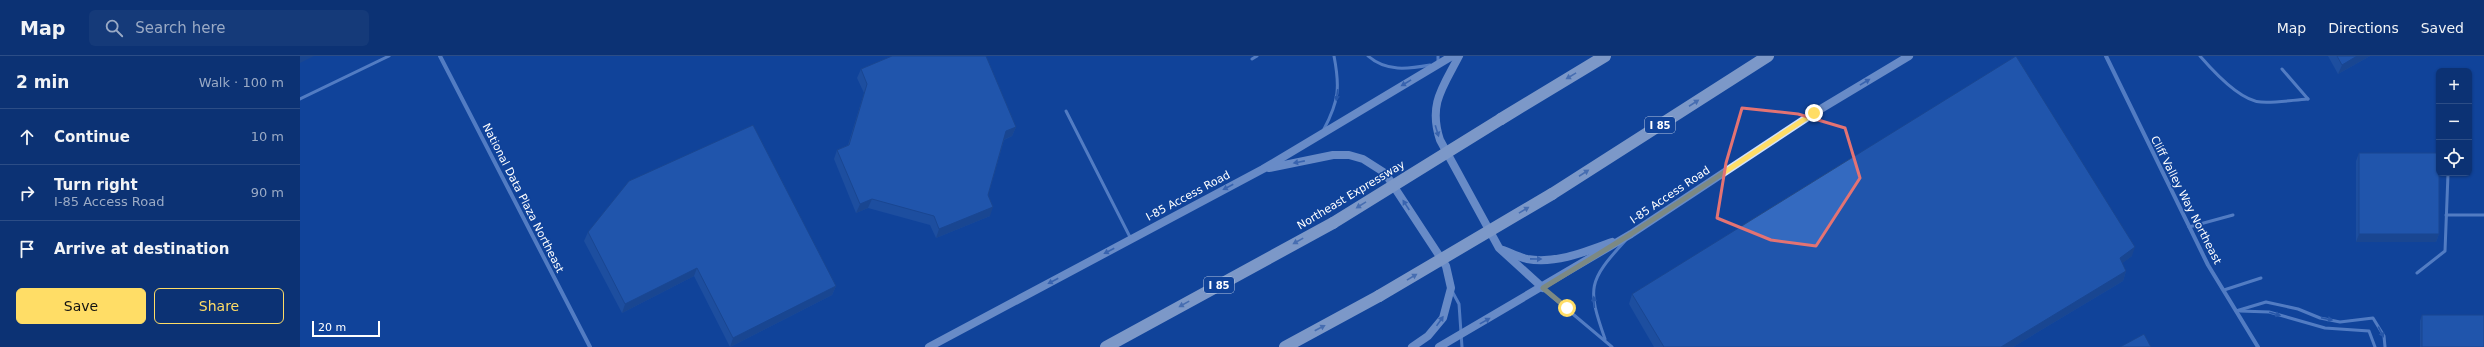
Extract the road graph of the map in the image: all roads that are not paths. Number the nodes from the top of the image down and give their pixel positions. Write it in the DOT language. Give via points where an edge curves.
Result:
graph roads {
  1 [pos="389,56"];
  2 [pos="440,56"];
  3 [pos="1257,56"];
  4 [pos="1334,56"];
  5 [pos="1368,56"];
  6 [pos="1452,56"];
  7 [pos="1460,56"];
  8 [pos="1605,56"];
  9 [pos="1768,56"];
  10 [pos="1909,56"];
  11 [pos="2106,56"];
  12 [pos="2200,56"];
  13 [pos="1252,58"];
  14 [pos="1438,60"];
  15 [pos="2282,69"];
  16 [pos="300,99"];
  17 [pos="1066,111"];
  18 [pos="1322,134"];
  19 [pos="1263,169"];
  20 [pos="2448,176"];
  21 [pos="2233,215"];
  22 [pos="2446,215"];
  23 [pos="2484,215"];
  24 [pos="2189,226"];
  25 [pos="1631,234"];
  26 [pos="1131,239"];
  27 [pos="1499,248"];
  28 [pos="2417,273"];
  29 [pos="2261,278"];
  30 [pos="1451,288"];
  31 [pos="1543,288"];
  32 [pos="2224,290"];
  33 [pos="2236,311"];
  34 [pos="1461,334"];
  35 [pos="1605,339"];
  36 [pos="590,347"];
  37 [pos="929,347"];
  38 [pos="1106,347"];
  39 [pos="1285,347"];
  40 [pos="1412,347"];
  41 [pos="1439,347"];
  42 [pos="1462,347"];
  43 [pos="1612,347"];
  44 [pos="2258,347"];
  45 [pos="2374,347"];
  46 [pos="2385,347"];
  1 -- 16 [label="lane"];
  2 -- 36 [label="street, National Data Plaza Northeast"];
  3 -- 13 [label="lane"];
  4 -- 18 [label="lane, one-way" via="1338,92 1335,109"];
  5 -- 14 [label="lane" via="1388,68 1405,69"];
  6 -- 14 [label="main road, I-85 Access Road"];
  7 -- 27 [label="main road, one-way" via="1436,102 1434,123 1440,140"];
  8 -- 38 [label="highway, Northeast Expressway / I 85, one-way, bridge" via="1332,223"];
  39 -- 9 [label="highway, I 85, one-way, bridge" via="1379,296 1552,194"];
  25 -- 10 [label="main road, I-85 Access Road, one-way" via="1814,113"];
  11 -- 24 [label="street, Cliff Valley Way Northeast"];
  12 -- 15 [label="lane" via="2219,78 2260,102 2308,99"];
  14 -- 18 [label="main road, I-85 Access Road, one-way"];
  17 -- 26 [label="lane"];
  18 -- 19 [label="main road, I-85 Access Road"];
  19 -- 26 [label="main road, I-85 Access Road, one-way"];
  30 -- 19 [label="main road, one-way" via="1446,266 1385,173 1363,159 1349,155 1332,155"];
  20 -- 22 [label="lane"];
  21 -- 24 [label="lane"];
  22 -- 23 [label="lane"];
  22 -- 28 [label="lane" via="2445,251"];
  24 -- 32 [label="street, Cliff Valley Way Northeast"];
  27 -- 25 [label="main road, one-way" via="1527,259 1553,259 1582,253"];
  25 -- 31 [label="main road, I-85 Access Road"];
  35 -- 25 [label="lane, one-way" via="1595,311 1593,283 1605,263"];
  26 -- 37 [label="main road, I-85 Access Road, one-way"];
  27 -- 31 [label="main road"];
  29 -- 32 [label="lane"];
  30 -- 34 [label="lane" via="1459,304"];
  40 -- 30 [label="main road, one-way" via="1428,336 1443,318"];
  34 -- 31 [label="main road, I-85 Access Road, one-way"];
  31 -- 35 [label="lane"];
  32 -- 33 [label="street, Cliff Valley Way Northeast"];
  33 -- 44 [label="street, Cliff Valley Way Northeast"];
  33 -- 45 [label="lane, one-way" via="2270,312 2325,328 2369,331"];
  33 -- 46 [label="lane, one-way" via="2266,302 2340,322 2373,318 2384,336"];
  34 -- 41 [label="main road, I-85 Access Road"];
  34 -- 42 [label="lane"];
  35 -- 43 [label="lane"];
}
